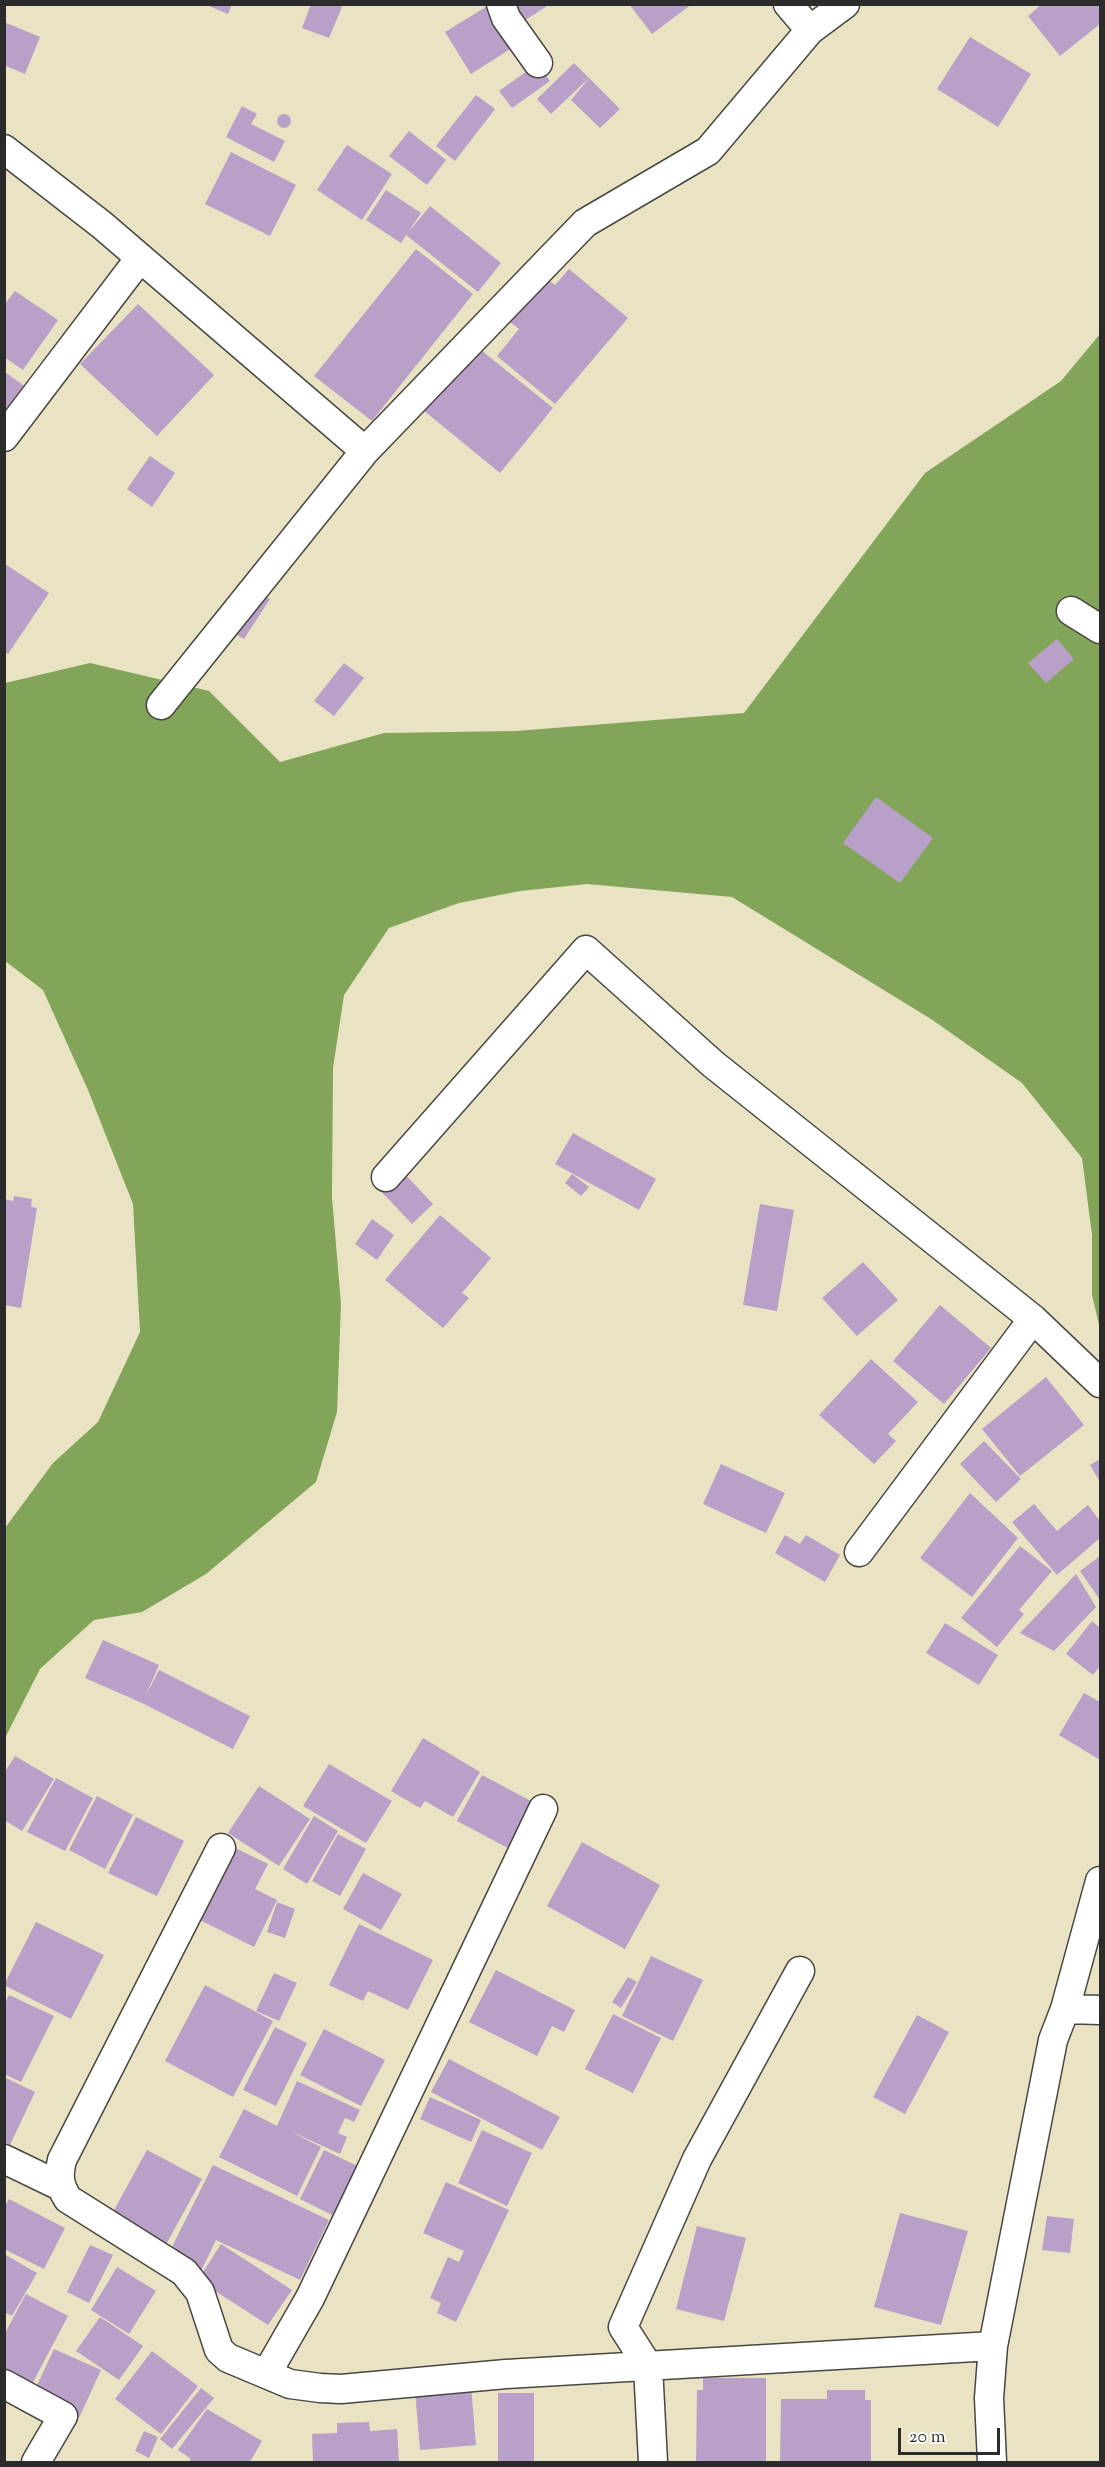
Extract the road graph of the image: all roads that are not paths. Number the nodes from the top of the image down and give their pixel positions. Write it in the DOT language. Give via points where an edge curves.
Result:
graph roads {
  1 [pos="501,4"];
  2 [pos="788,4"];
  3 [pos="845,4"];
  4 [pos="810,30"];
  5 [pos="538,63"];
  6 [pos="4,149"];
  7 [pos="140,258"];
  8 [pos="4,437"];
  9 [pos="365,451"];
  10 [pos="1071,611"];
  11 [pos="1101,629"];
  12 [pos="161,705"];
  13 [pos="386,1177"];
  14 [pos="1034,1319"];
  15 [pos="1101,1383"];
  16 [pos="859,1552"];
  17 [pos="543,1809"];
  18 [pos="221,1848"];
  19 [pos="1101,1881"];
  20 [pos="800,1971"];
  21 [pos="1065,2009"];
  22 [pos="1101,2010"];
  23 [pos="4,2159"];
  24 [pos="60,2186"];
  25 [pos="993,2346"];
  26 [pos="648,2366"];
  27 [pos="267,2373"];
  28 [pos="4,2384"];
  29 [pos="36,2463"];
  30 [pos="653,2463"];
  31 [pos="992,2463"];
  1 -- 5 [label="street" via="506,18"];
  2 -- 4 [label="street"];
  3 -- 4 [label="street"];
  4 -- 9 [label="street" via="708,151 585,223"];
  6 -- 7 [label="street"];
  7 -- 8 [label="street"];
  7 -- 9 [label="street"];
  9 -- 12 [label="street"];
  10 -- 11 [label="street"];
  13 -- 14 [label="street" via="586,950 713,1064"];
  14 -- 15 [label="street"];
  14 -- 16 [label="street"];
  17 -- 27 [label="street" via="310,2298"];
  18 -- 24 [label="street" via="62,2160"];
  19 -- 21 [label="street"];
  20 -- 26 [label="street" via="697,2159 623,2327"];
  21 -- 22 [label="street"];
  21 -- 25 [label="street" via="1053,2040"];
  23 -- 24 [label="street"];
  24 -- 27 [label="street" via="68,2199 184,2272 200,2292 219,2350 228,2358"];
  25 -- 26 [label="street"];
  25 -- 31 [label="street" via="989,2398"];
  26 -- 27 [label="street" via="341,2389 290,2384"];
  26 -- 30 [label="street"];
  28 -- 29 [label="street" via="63,2416"];
}
